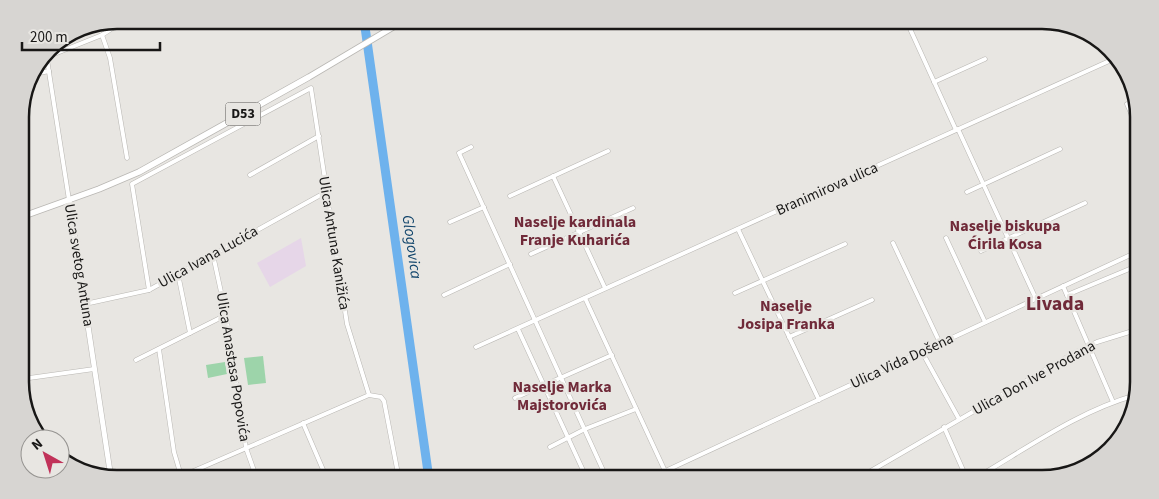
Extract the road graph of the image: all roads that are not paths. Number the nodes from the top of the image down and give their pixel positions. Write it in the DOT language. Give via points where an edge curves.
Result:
graph roads {
  1 [pos="389,29"];
  2 [pos="910,29"];
  3 [pos="110,30"];
  4 [pos="102,35"];
  5 [pos="61,50"];
  6 [pos="985,59"];
  7 [pos="1110,61"];
  8 [pos="47,63"];
  9 [pos="49,71"];
  10 [pos="41,72"];
  11 [pos="934,82"];
  12 [pos="1127,104"];
  13 [pos="254,109"];
  14 [pos="1129,109"];
  15 [pos="257,116"];
  16 [pos="957,130"];
  17 [pos="318,136"];
  18 [pos="471,147"];
  19 [pos="1060,149"];
  20 [pos="608,151"];
  21 [pos="127,158"];
  22 [pos="250,175"];
  23 [pos="553,176"];
  24 [pos="984,184"];
  25 [pos="326,192"];
  26 [pos="968,192"];
  27 [pos="510,196"];
  28 [pos="69,200"];
  29 [pos="1085,203"];
  30 [pos="484,207"];
  31 [pos="633,208"];
  32 [pos="29,214"];
  33 [pos="450,222"];
  34 [pos="738,228"];
  35 [pos="579,233"];
  36 [pos="946,238"];
  37 [pos="1009,239"];
  38 [pos="893,243"];
  39 [pos="845,244"];
  40 [pos="981,252"];
  41 [pos="531,254"];
  42 [pos="213,255"];
  43 [pos="1130,255"];
  44 [pos="510,264"];
  45 [pos="1130,270"];
  46 [pos="178,274"];
  47 [pos="763,282"];
  48 [pos="1063,286"];
  49 [pos="605,288"];
  50 [pos="149,290"];
  51 [pos="734,293"];
  52 [pos="444,295"];
  53 [pos="1067,295"];
  54 [pos="585,298"];
  55 [pos="1036,299"];
  56 [pos="872,300"];
  57 [pos="85,304"];
  58 [pos="226,315"];
  59 [pos="536,320"];
  60 [pos="985,322"];
  61 [pos="518,329"];
  62 [pos="1130,332"];
  63 [pos="190,333"];
  64 [pos="789,337"];
  65 [pos="940,343"];
  66 [pos="1089,345"];
  67 [pos="476,347"];
  68 [pos="159,349"];
  69 [pos="922,352"];
  70 [pos="612,355"];
  71 [pos="136,360"];
  72 [pos="94,370"];
  73 [pos="29,378"];
  74 [pos="562,378"];
  75 [pos="544,385"];
  76 [pos="369,395"];
  77 [pos="1129,397"];
  78 [pos="515,398"];
  79 [pos="818,400"];
  80 [pos="1113,402"];
  81 [pos="636,409"];
  82 [pos="959,419"];
  83 [pos="303,423"];
  84 [pos="944,427"];
  85 [pos="585,430"];
  86 [pos="568,438"];
  87 [pos="550,447"];
  88 [pos="246,448"];
  89 [pos="110,470"];
  90 [pos="180,470"];
  91 [pos="199,470"];
  92 [pos="254,470"];
  93 [pos="323,470"];
  94 [pos="397,470"];
  95 [pos="583,470"];
  96 [pos="603,470"];
  97 [pos="665,470"];
  98 [pos="667,470"];
  99 [pos="872,470"];
  100 [pos="963,470"];
  101 [pos="989,470"];
  1 -- 13 [label="main road, D53"];
  2 -- 11 [label="street"];
  3 -- 4 [label="street"];
  4 -- 5 [label="street"];
  4 -- 21 [label="street" via="110,58"];
  6 -- 11 [label="street"];
  7 -- 16 [label="street, Branimirova ulica"];
  8 -- 9 [label="street, Ulica svetog Antuna"];
  9 -- 10 [label="street"];
  9 -- 28 [label="street, Ulica svetog Antuna"];
  11 -- 16 [label="street"];
  12 -- 14 [label="street"];
  13 -- 15 [label="street"];
  13 -- 28 [label="main road, D53" via="139,172"];
  15 -- 17 [label="street, Ulica Antuna Kanižića" via="311,88"];
  15 -- 50 [label="street" via="132,184"];
  16 -- 24 [label="street"];
  16 -- 34 [label="street, Branimirova ulica"];
  17 -- 22 [label="street"];
  17 -- 25 [label="street, Ulica Antuna Kanižića"];
  18 -- 30 [label="street" via="459,153"];
  19 -- 24 [label="street"];
  20 -- 23 [label="street"];
  23 -- 27 [label="street"];
  23 -- 35 [label="street"];
  24 -- 26 [label="street"];
  24 -- 37 [label="street"];
  25 -- 42 [label="street, Ulica Ivana Lucića"];
  25 -- 76 [label="street, Ulica Antuna Kanižića" via="347,324"];
  28 -- 32 [label="main road, D53"];
  28 -- 57 [label="main road, Ulica svetog Antuna"];
  29 -- 37 [label="street"];
  30 -- 33 [label="street"];
  30 -- 44 [label="street"];
  31 -- 35 [label="street"];
  34 -- 47 [label="street"];
  34 -- 49 [label="street, Branimirova ulica"];
  35 -- 41 [label="street"];
  35 -- 49 [label="street"];
  36 -- 60 [label="street"];
  37 -- 40 [label="street"];
  37 -- 55 [label="street"];
  38 -- 65 [label="street"];
  39 -- 47 [label="street"];
  42 -- 46 [label="street, Ulica Ivana Lucića"];
  42 -- 58 [label="street, Ulica Anastasa Popovića"];
  43 -- 48 [label="street, Ulica Vida Došena"];
  44 -- 52 [label="street"];
  44 -- 59 [label="street"];
  45 -- 53 [label="street"];
  46 -- 50 [label="street, Ulica Ivana Lucića"];
  46 -- 63 [label="street"];
  47 -- 51 [label="street"];
  47 -- 64 [label="street"];
  48 -- 53 [label="street"];
  48 -- 55 [label="street, Ulica Vida Došena"];
  49 -- 54 [label="street, Branimirova ulica"];
  50 -- 57 [label="street, Ulica Ivana Lucića"];
  53 -- 66 [label="street"];
  54 -- 59 [label="street, Branimirova ulica"];
  54 -- 70 [label="street"];
  55 -- 60 [label="street, Ulica Vida Došena"];
  56 -- 64 [label="street"];
  57 -- 72 [label="main road, Ulica svetog Antuna"];
  58 -- 63 [label="street"];
  58 -- 88 [label="street, Ulica Anastasa Popovića"];
  59 -- 61 [label="street, Branimirova ulica"];
  59 -- 74 [label="street"];
  60 -- 65 [label="street, Ulica Vida Došena"];
  61 -- 67 [label="street, Branimirova ulica"];
  61 -- 75 [label="street"];
  62 -- 66 [label="street, Ulica Don Ive Prodana"];
  63 -- 68 [label="street"];
  64 -- 79 [label="street"];
  65 -- 69 [label="street, Ulica Vida Došena"];
  66 -- 80 [label="street"];
  66 -- 82 [label="street, Ulica Don Ive Prodana"];
  68 -- 71 [label="street"];
  68 -- 90 [label="street"];
  69 -- 79 [label="street, Ulica Vida Došena"];
  69 -- 82 [label="street, Ulica Don Ive Prodana"];
  70 -- 74 [label="street"];
  70 -- 81 [label="street"];
  72 -- 73 [label="street"];
  72 -- 89 [label="main road, Ulica svetog Antuna"];
  74 -- 75 [label="street"];
  74 -- 85 [label="street"];
  75 -- 78 [label="street"];
  75 -- 86 [label="street"];
  76 -- 83 [label="street"];
  76 -- 94 [label="street" via="381,397 386,408"];
  77 -- 80 [label="street"];
  79 -- 98 [label="street, Ulica Vida Došena"];
  80 -- 101 [label="street"];
  81 -- 85 [label="street"];
  81 -- 97 [label="street"];
  82 -- 84 [label="street, Ulica Don Ive Prodana"];
  83 -- 88 [label="street"];
  83 -- 93 [label="street"];
  84 -- 99 [label="street, Ulica Don Ive Prodana"];
  84 -- 100 [label="street"];
  85 -- 86 [label="street"];
  85 -- 96 [label="street"];
  86 -- 87 [label="street"];
  86 -- 95 [label="street"];
  88 -- 91 [label="street"];
  88 -- 92 [label="street, Ulica Anastasa Popovića"];
}
